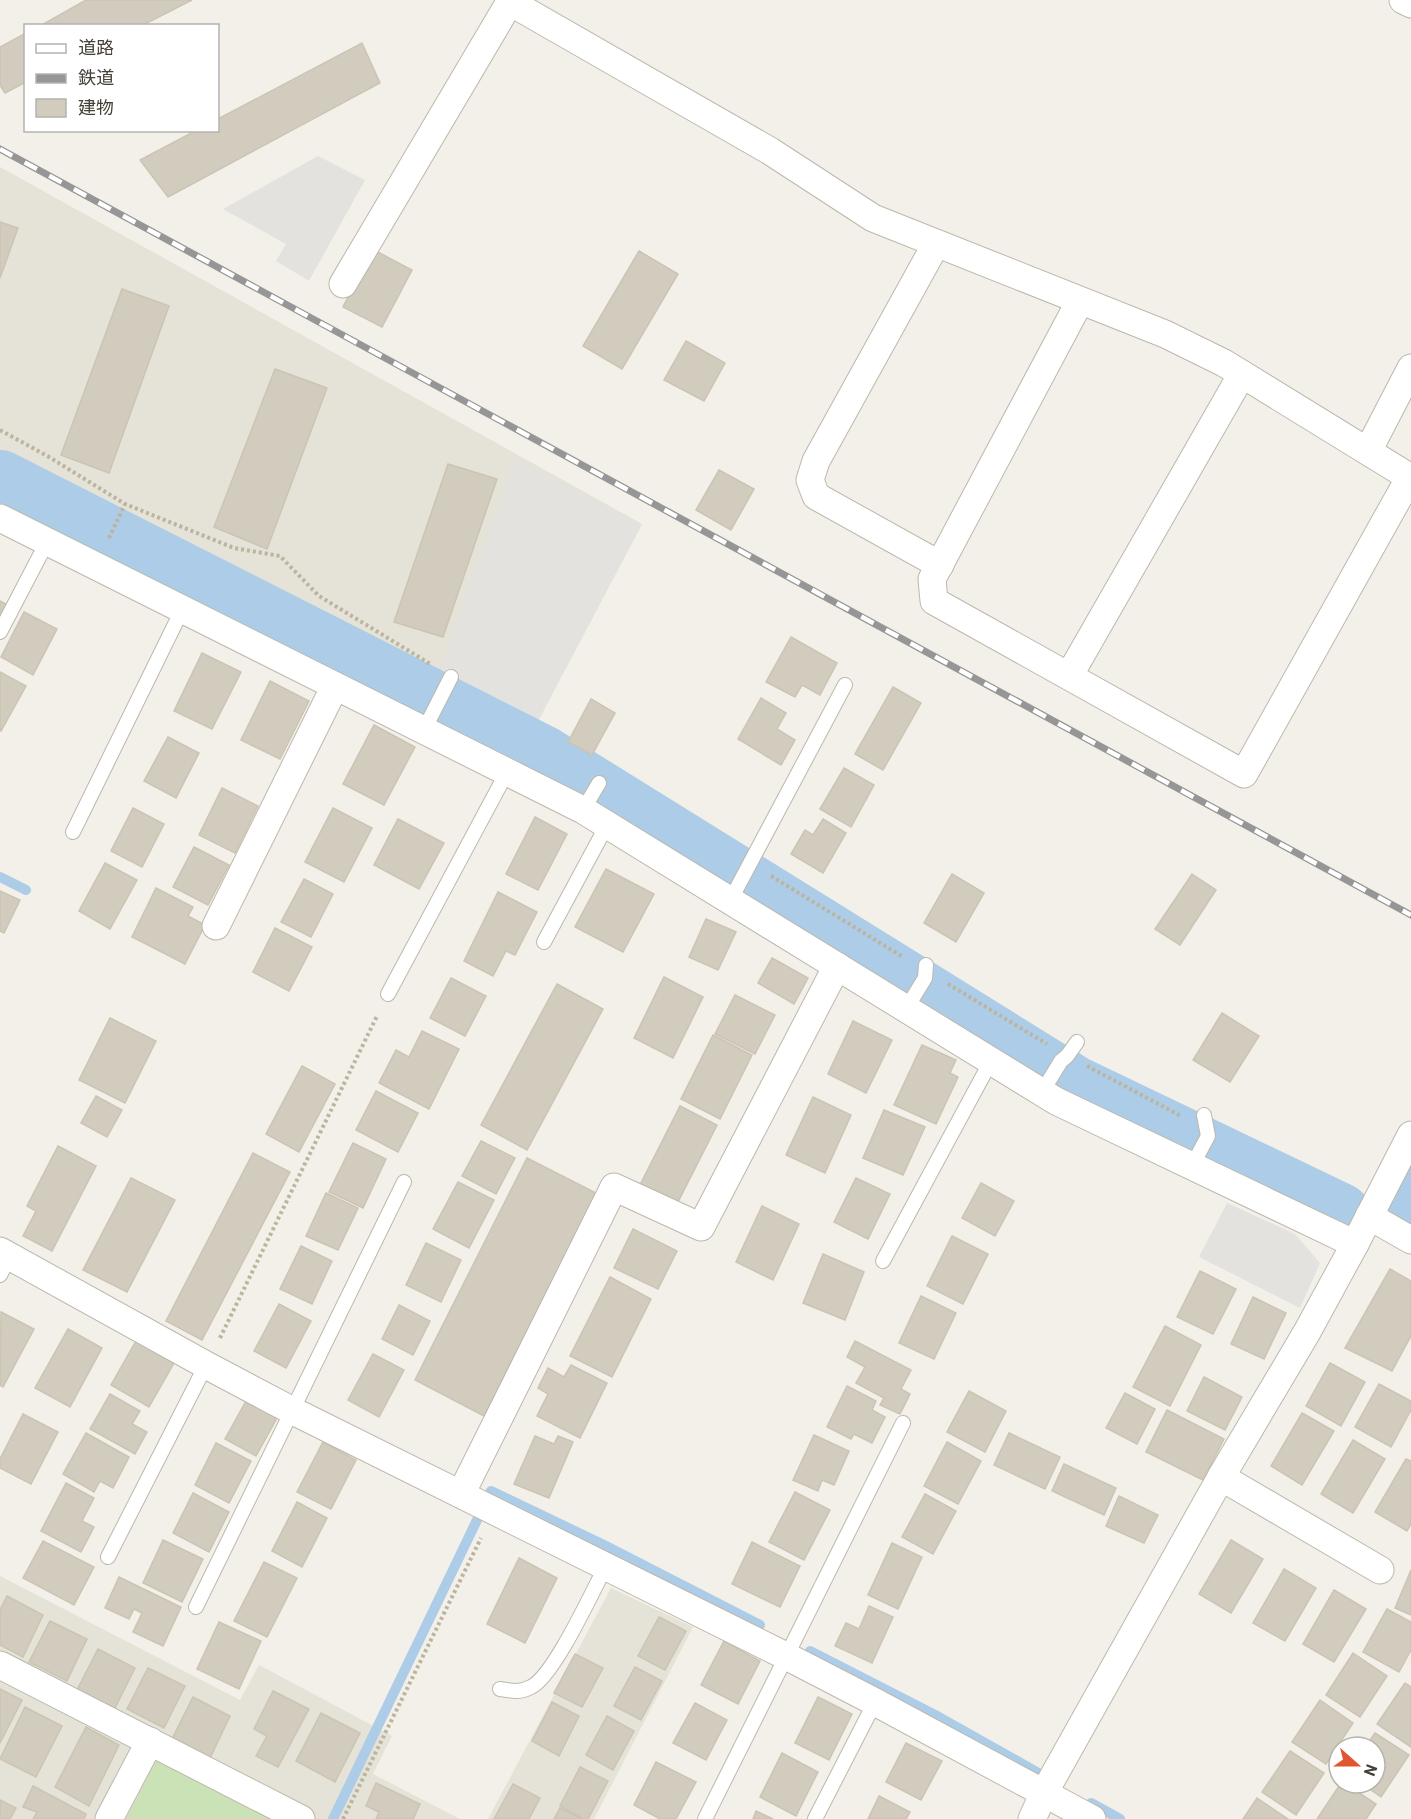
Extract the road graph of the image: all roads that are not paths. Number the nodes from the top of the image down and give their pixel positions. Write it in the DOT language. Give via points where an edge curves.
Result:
graph roads {
  1 [pos="1403,0"];
  2 [pos="510,1"];
  3 [pos="1411,4"];
  4 [pos="936,244"];
  5 [pos="343,284"];
  6 [pos="1080,301"];
  7 [pos="1411,368"];
  8 [pos="1242,374"];
  9 [pos="1368,451"];
  10 [pos="1411,478"];
  11 [pos="0,518"];
  12 [pos="47,542"];
  13 [pos="940,565"];
  14 [pos="182,610"];
  15 [pos="0,632"];
  16 [pos="451,676"];
  17 [pos="1069,676"];
  18 [pos="335,686"];
  19 [pos="845,686"];
  20 [pos="424,729"];
  21 [pos="507,772"];
  22 [pos="598,783"];
  23 [pos="585,807"];
  24 [pos="607,825"];
  25 [pos="73,832"];
  26 [pos="732,897"];
  27 [pos="216,926"];
  28 [pos="544,942"];
  29 [pos="837,966"];
  30 [pos="926,971"];
  31 [pos="388,994"];
  32 [pos="909,1005"];
  33 [pos="1077,1042"];
  34 [pos="991,1061"];
  35 [pos="1044,1088"];
  36 [pos="1204,1115"];
  37 [pos="1411,1135"];
  38 [pos="1194,1162"];
  39 [pos="404,1182"];
  40 [pos="1369,1216"];
  41 [pos="1411,1240"];
  42 [pos="1355,1244"];
  43 [pos="3,1261"];
  44 [pos="883,1261"];
  45 [pos="206,1365"];
  46 [pos="291,1410"];
  47 [pos="903,1423"];
  48 [pos="1221,1477"];
  49 [pos="463,1495"];
  50 [pos="108,1557"];
  51 [pos="606,1566"];
  52 [pos="1380,1570"];
  53 [pos="196,1606"];
  54 [pos="786,1656"];
  55 [pos="0,1665"];
  56 [pos="500,1689"];
  57 [pos="875,1702"];
  58 [pos="150,1742"];
  59 [pos="1044,1793"];
  60 [pos="110,1819"];
  61 [pos="301,1819"];
  62 [pos="705,1819"];
  63 [pos="815,1819"];
  64 [pos="1032,1819"];
  65 [pos="1092,1819"];
  1 -- 3 [label="street"];
  2 -- 4 [label="street" via="770,150 873,218"];
  2 -- 5 [label="street"];
  4 -- 6 [label="street"];
  4 -- 13 [label="street" via="816,461 810,480 816,496"];
  6 -- 8 [label="street" via="1165,334"];
  6 -- 13 [label="street"];
  7 -- 9 [label="street"];
  8 -- 9 [label="street"];
  8 -- 17 [label="street"];
  9 -- 10 [label="street"];
  10 -- 17 [label="street" via="1244,774"];
  11 -- 12 [label="street"];
  12 -- 14 [label="street"];
  12 -- 15 [label="lane"];
  13 -- 17 [label="street" via="932,579 934,601"];
  14 -- 18 [label="street"];
  14 -- 25 [label="lane"];
  16 -- 20 [label="lane"];
  18 -- 20 [label="street"];
  18 -- 27 [label="street"];
  19 -- 26 [label="lane"];
  20 -- 21 [label="street"];
  21 -- 23 [label="street"];
  21 -- 31 [label="lane"];
  22 -- 23 [label="lane"];
  23 -- 24 [label="street"];
  24 -- 26 [label="street"];
  24 -- 28 [label="lane"];
  26 -- 29 [label="street"];
  29 -- 32 [label="street"];
  29 -- 49 [label="street" via="701,1227 614,1187"];
  30 -- 32 [label="lane"];
  32 -- 34 [label="street"];
  33 -- 35 [label="lane"];
  34 -- 35 [label="street"];
  34 -- 44 [label="lane"];
  35 -- 38 [label="street" via="1056,1101"];
  36 -- 38 [label="lane" via="1208,1133"];
  37 -- 40 [label="street"];
  38 -- 42 [label="street"];
  39 -- 46 [label="lane"];
  40 -- 41 [label="street"];
  40 -- 42 [label="street"];
  42 -- 48 [label="street"];
  43 -- 45 [label="street"];
  45 -- 46 [label="street"];
  45 -- 50 [label="lane"];
  46 -- 49 [label="street"];
  46 -- 53 [label="lane"];
  47 -- 54 [label="lane"];
  48 -- 52 [label="street"];
  48 -- 59 [label="street"];
  49 -- 51 [label="street"];
  51 -- 54 [label="street"];
  51 -- 56 [label="lane" via="552,1667 533,1686 516,1692"];
  54 -- 57 [label="street"];
  54 -- 62 [label="lane"];
  55 -- 58 [label="street"];
  57 -- 59 [label="street"];
  57 -- 63 [label="lane"];
  58 -- 60 [label="street"];
  58 -- 61 [label="street"];
  59 -- 64 [label="street"];
  59 -- 65 [label="street"];
}
